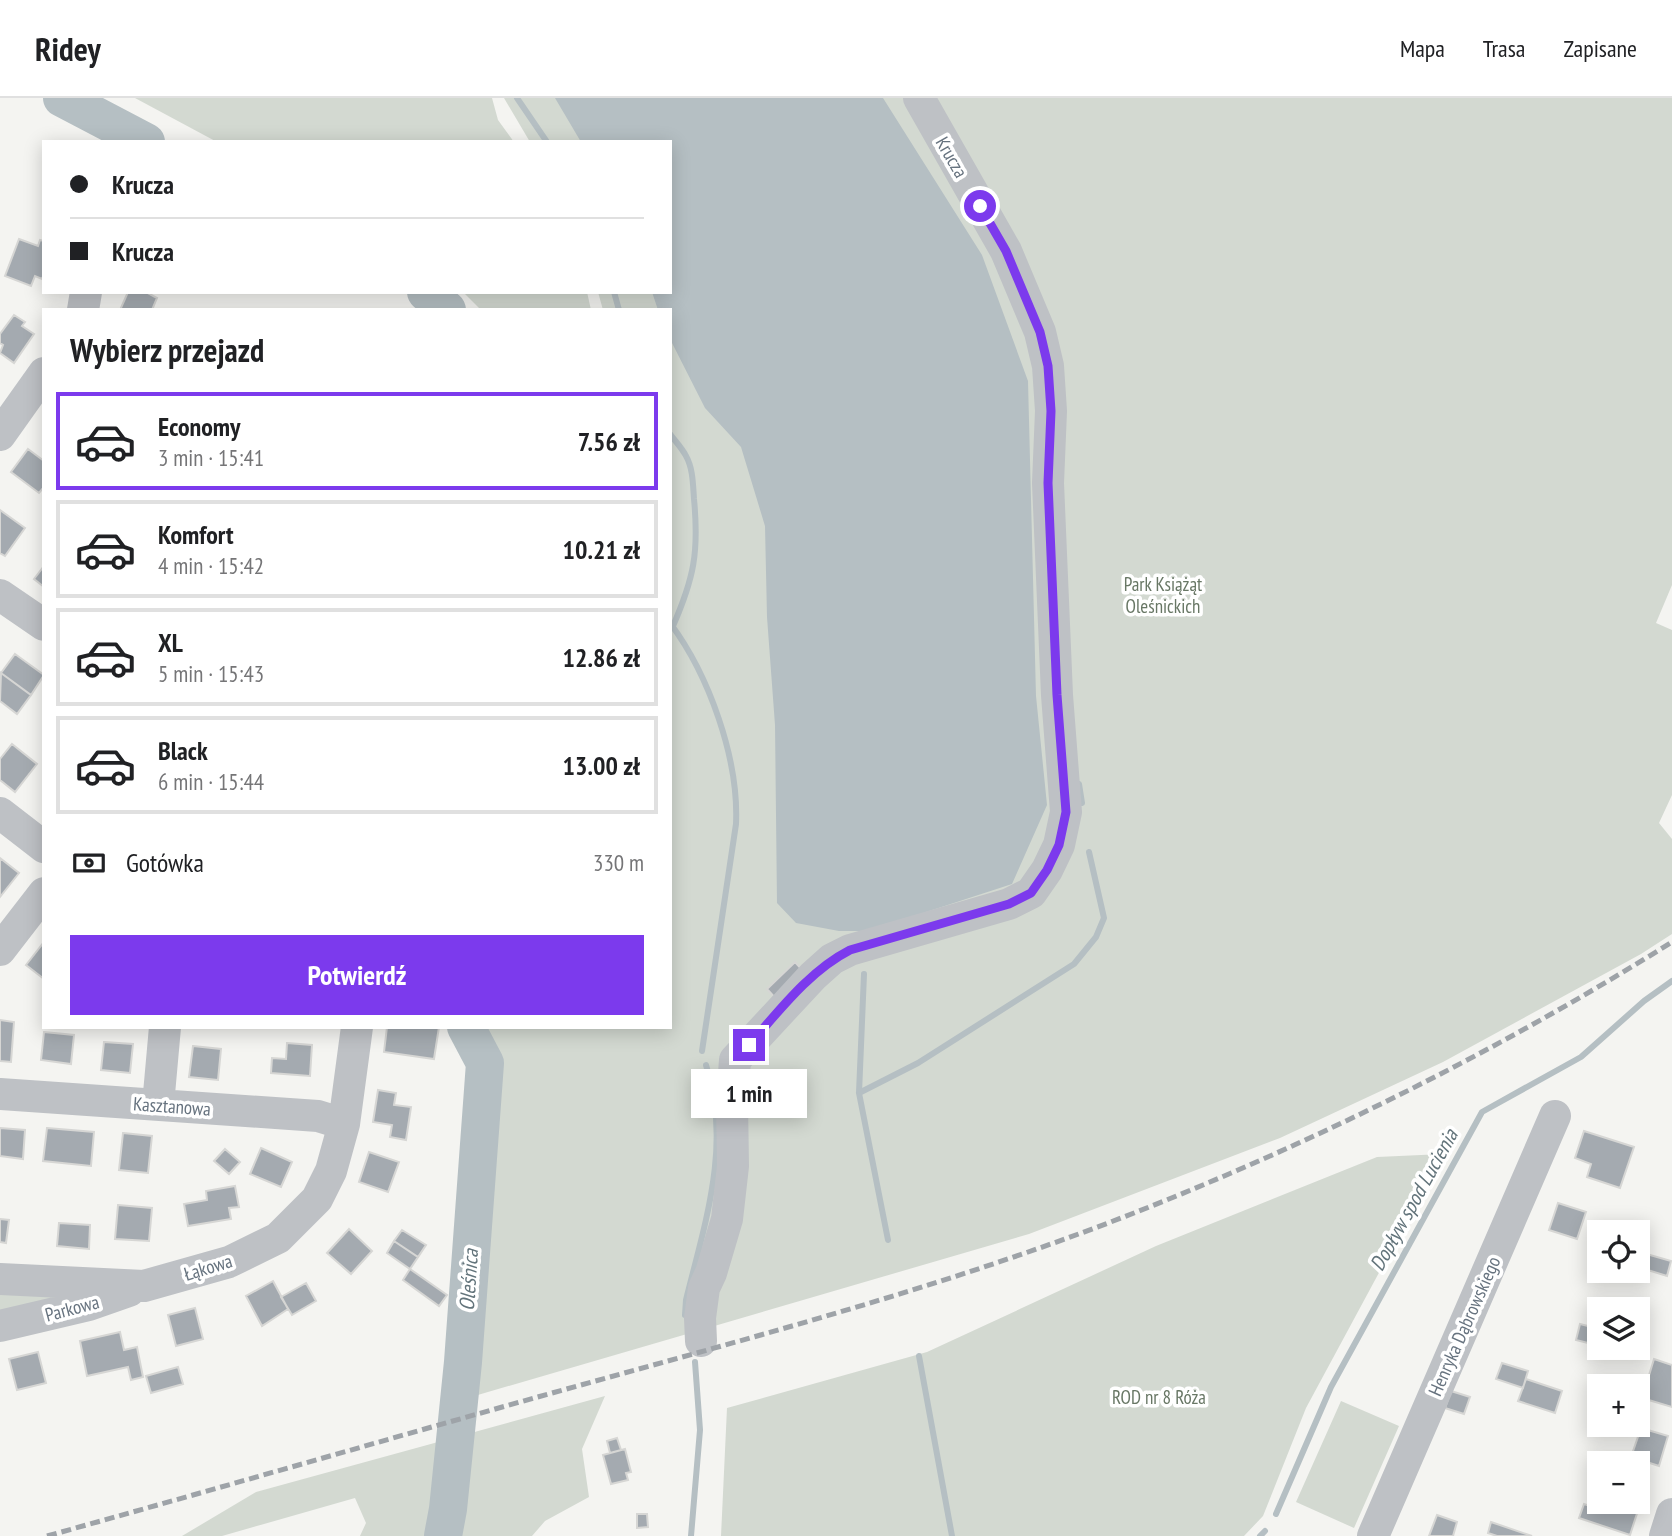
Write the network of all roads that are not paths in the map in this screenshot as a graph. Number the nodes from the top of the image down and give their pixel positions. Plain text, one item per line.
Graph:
1 (919, 98) edge
2 (42, 376) edge
3 (0, 435) edge
4 (2, 599) edge
5 (42, 624) edge
6 (0, 813) edge
7 (42, 845) edge
8 (42, 896) edge
9 (0, 950) edge
10 (165, 1029) edge
11 (356, 1029) edge
12 (0, 1094) edge
13 (158, 1105) junction
14 (1555, 1116) dead end
15 (344, 1124) junction
16 (0, 1279) edge
17 (144, 1286) junction
18 (0, 1326) edge
19 (701, 1341) dead end
20 (1672, 1514) edge
21 (1373, 1536) edge
22 (1665, 1536) edge

1 - 19 street, Krucza
2 - 3 street
4 - 5 street
6 - 7 street
8 - 9 street
10 - 13 street
11 - 15 street, Łąkowa
12 - 13 street, Kasztanowa
13 - 15 street, Kasztanowa
14 - 21 street, Henryka Dąbrowskiego
15 - 17 street, Łąkowa
16 - 17 street, Łąkowa
17 - 18 street, Parkowa
20 - 22 street

